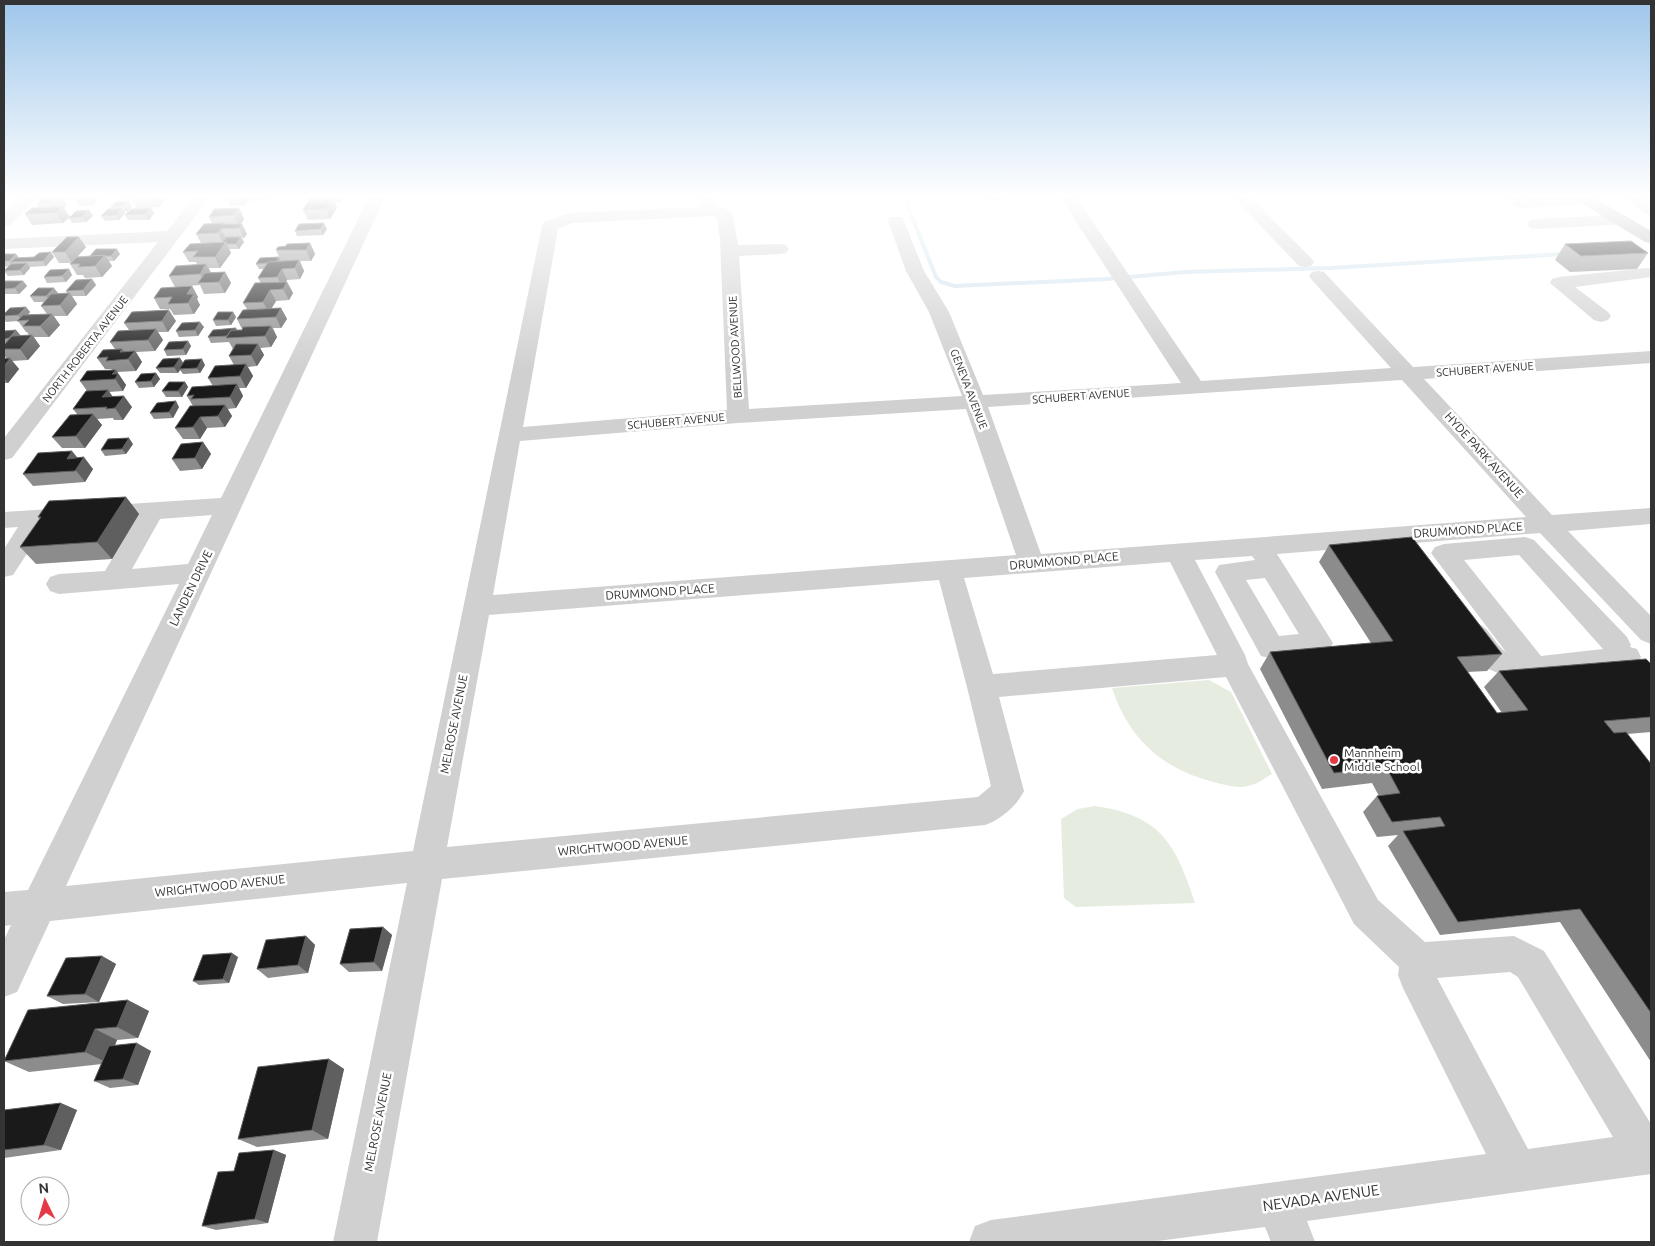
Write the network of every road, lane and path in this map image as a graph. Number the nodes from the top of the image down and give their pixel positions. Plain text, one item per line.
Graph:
1 (157, 255) edge
2 (349, 255) edge
3 (544, 255) edge
4 (730, 255) edge
5 (910, 255) edge
6 (1106, 255) edge
7 (1298, 255) edge
8 (1650, 269) edge
9 (1601, 316) dead end
10 (1651, 358) edge
11 (1410, 374) junction
12 (1195, 388) junction
13 (975, 402) junction
14 (738, 416) junction
15 (510, 435) junction
16 (4, 453) edge
17 (230, 506) junction
18 (153, 510) junction
19 (1651, 516) edge
20 (38, 518) junction
21 (4, 520) edge
22 (1548, 525) junction
23 (1396, 536) junction
24 (1178, 552) junction
25 (1414, 559) edge
26 (1031, 563) junction
27 (4, 568) edge
28 (949, 570) junction
29 (198, 573) junction
30 (113, 580) junction
31 (59, 584) dead end
32 (477, 606) junction
33 (1457, 613) edge
34 (1651, 633) edge
35 (1651, 642) edge
36 (1630, 660) junction
37 (1234, 665) junction
38 (1534, 667) junction
39 (982, 687) junction
40 (428, 865) junction
41 (39, 905) junction
42 (4, 908) edge
43 (1419, 961) junction
44 (4, 979) edge
45 (1648, 1153) edge
46 (1517, 1171) junction
47 (1278, 1203) junction
48 (355, 1242) edge
49 (991, 1242) edge
50 (1293, 1242) edge

1 - 16 street, NORTH ROBERTA AVENUE
2 - 17 street, LANDEN DRIVE
3 - 15 street, MELROSE AVENUE
4 - 14 street, BELLWOOD AVENUE
5 - 13 street, GENEVA AVENUE
6 - 12 street
7 - 11 street, HYDE PARK AVENUE
8 - 9 street
10 - 11 street, SCHUBERT AVENUE
11 - 12 street, SCHUBERT AVENUE
11 - 22 street, HYDE PARK AVENUE
12 - 13 street, SCHUBERT AVENUE
13 - 14 street, SCHUBERT AVENUE
13 - 26 street, GENEVA AVENUE
14 - 15 street, SCHUBERT AVENUE
15 - 32 street, MELROSE AVENUE
17 - 18 street
17 - 29 street, LANDEN DRIVE
18 - 20 street
18 - 30 street
19 - 22 street, DRUMMOND PLACE
20 - 21 street
20 - 27 street
22 - 23 street, DRUMMOND PLACE
22 - 34 street, HYDE PARK AVENUE
23 - 24 street, DRUMMOND PLACE
23 - 25 street
24 - 26 street, DRUMMOND PLACE
24 - 37 street
26 - 28 street, DRUMMOND PLACE
28 - 32 street, DRUMMOND PLACE
28 - 39 street, WRIGHTWOOD AVENUE
29 - 30 street
29 - 41 street, LANDEN DRIVE
30 - 31 street
32 - 40 street, MELROSE AVENUE
33 - 38 street
35 - 36 street
36 - 38 street
36 - 38 street
37 - 39 street
37 - 43 street
39 - 40 street, WRIGHTWOOD AVENUE
40 - 41 street, WRIGHTWOOD AVENUE
40 - 48 street, MELROSE AVENUE
41 - 42 street, WRIGHTWOOD AVENUE
41 - 44 street, LANDEN DRIVE
43 - 45 street
43 - 46 street
45 - 46 street, NEVADA AVENUE
46 - 47 street, NEVADA AVENUE
47 - 49 street, NEVADA AVENUE
47 - 50 street

